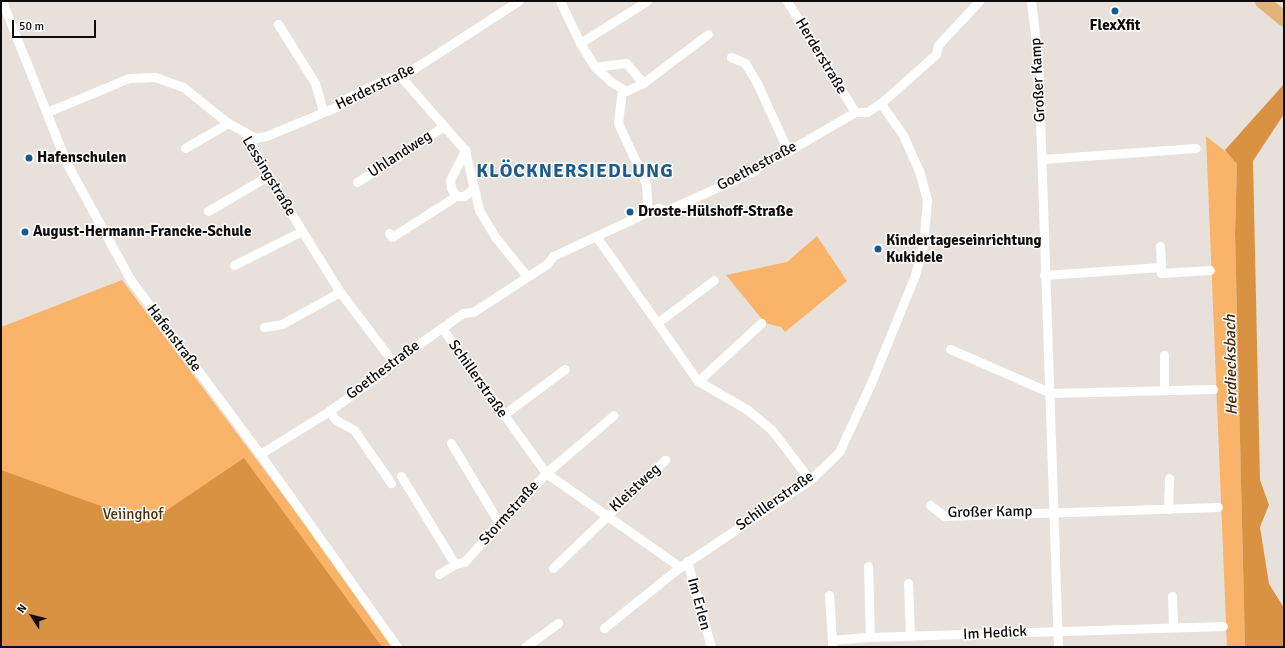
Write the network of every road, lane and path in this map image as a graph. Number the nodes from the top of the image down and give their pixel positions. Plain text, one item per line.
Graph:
1 (2, 1) edge
2 (518, 1) edge
3 (560, 1) edge
4 (647, 1) edge
5 (787, 1) edge
6 (979, 1) edge
7 (1031, 1) edge
8 (1262, 1) edge
9 (1284, 19) edge
10 (278, 24) dead end
11 (708, 34) dead end
12 (580, 43) junction
13 (731, 56) dead end
14 (595, 67) junction
15 (401, 77) junction
16 (643, 83) junction
17 (622, 90) junction
18 (881, 103) junction
19 (47, 112) junction
20 (323, 112) junction
21 (855, 112) junction
22 (228, 123) junction
23 (444, 126) junction
24 (245, 132) junction
25 (185, 148) dead end
26 (1196, 148) dead end
27 (465, 150) junction
28 (788, 151) junction
29 (1042, 159) junction
30 (268, 176) junction
31 (357, 182) dead end
32 (474, 188) junction
33 (456, 196) junction
34 (208, 211) dead end
35 (648, 212) junction
36 (302, 231) junction
37 (389, 233) dead end
38 (596, 236) junction
39 (1160, 246) dead end
40 (234, 265) dead end
41 (1161, 267) junction
42 (1210, 270) dead end
43 (526, 275) junction
44 (1044, 275) junction
45 (714, 280) dead end
46 (340, 292) junction
47 (657, 323) junction
48 (761, 323) dead end
49 (264, 327) dead end
50 (442, 328) junction
51 (950, 349) dead end
52 (1164, 355) dead end
53 (392, 362) junction
54 (565, 369) dead end
55 (698, 381) junction
56 (1213, 389) dead end
57 (1164, 390) junction
58 (1051, 392) junction
59 (329, 411) junction
60 (503, 415) junction
61 (614, 415) dead end
62 (451, 443) dead end
63 (260, 454) junction
64 (665, 460) dead end
65 (546, 473) junction
66 (402, 476) dead end
67 (1168, 478) dead end
68 (810, 480) junction
69 (391, 483) dead end
70 (930, 505) dead end
71 (1218, 507) dead end
72 (1168, 509) junction
73 (1053, 511) junction
74 (605, 516) junction
75 (499, 523) junction
76 (455, 564) junction
77 (683, 564) junction
78 (868, 566) dead end
79 (553, 568) dead end
80 (439, 574) dead end
81 (908, 583) dead end
82 (830, 595) dead end
83 (1172, 596) dead end
84 (558, 623) dead end
85 (1173, 626) junction
86 (1224, 626) dead end
87 (604, 628) dead end
88 (1057, 630) junction
89 (910, 636) junction
90 (870, 637) junction
91 (832, 643) edge
92 (397, 647) edge
93 (525, 647) edge
94 (711, 647) edge
95 (1058, 647) edge

1 - 19 street, Hafenstraße
2 - 15 street, Herderstraße
3 - 12 street
4 - 12 street
5 - 21 street, Herderstraße
6 - 18 street, Goethestraße
7 - 29 street, Großer Kamp
8 - 9 main road
10 - 20 street
11 - 16 street
12 - 14 street
13 - 28 street
14 - 16 street
14 - 17 street
15 - 20 street, Herderstraße
15 - 23 street
16 - 17 street
17 - 35 street
18 - 21 street, Goethestraße
18 - 68 street, Schillerstraße
19 - 22 street, Lessingstraße
19 - 63 street, Hafenstraße
20 - 24 street, Herderstraße
21 - 28 street, Goethestraße
22 - 24 street, Lessingstraße
22 - 25 street
23 - 27 street
23 - 31 street, Uhlandweg
24 - 30 street, Lessingstraße
26 - 29 street
27 - 32 street
27 - 33 street
28 - 35 street, Goethestraße
29 - 44 street, Großer Kamp
30 - 34 street
30 - 36 street, Lessingstraße
32 - 33 street
32 - 43 street
33 - 37 street
35 - 38 street, Goethestraße
36 - 40 street
36 - 46 street, Lessingstraße
38 - 43 street, Goethestraße
38 - 47 street
39 - 41 street
41 - 42 street
41 - 44 street
43 - 50 street, Goethestraße
44 - 58 street, Großer Kamp
45 - 47 street
46 - 49 street
46 - 53 street, Lessingstraße
47 - 55 street
48 - 55 street
50 - 53 street, Goethestraße
50 - 60 street, Schillerstraße
51 - 58 street
52 - 57 street
53 - 59 street, Goethestraße
54 - 60 street
55 - 68 street
56 - 57 street
57 - 58 street
58 - 73 street, Großer Kamp
59 - 63 street, Goethestraße
59 - 69 street
60 - 65 street, Schillerstraße
61 - 65 street, Stormstraße
62 - 75 street
63 - 92 street, Hafenstraße
64 - 74 street, Kleistweg
65 - 74 street, Schillerstraße
65 - 75 street, Stormstraße
66 - 76 street
67 - 72 street
68 - 77 street, Schillerstraße
70 - 73 street, Großer Kamp
71 - 72 street, Großer Kamp
72 - 73 street, Großer Kamp
73 - 88 street, Großer Kamp
74 - 77 street, Schillerstraße
74 - 79 street, Kleistweg
75 - 76 street, Stormstraße
76 - 80 street, Stormstraße
77 - 87 street
77 - 94 street, Im Erlen
78 - 90 street
81 - 89 street
82 - 91 street, Im Hedick
83 - 85 street
84 - 93 street
85 - 86 street
85 - 88 street
88 - 89 street, Im Hedick
88 - 95 street, Großer Kamp
89 - 90 street, Im Hedick
90 - 91 street, Im Hedick

